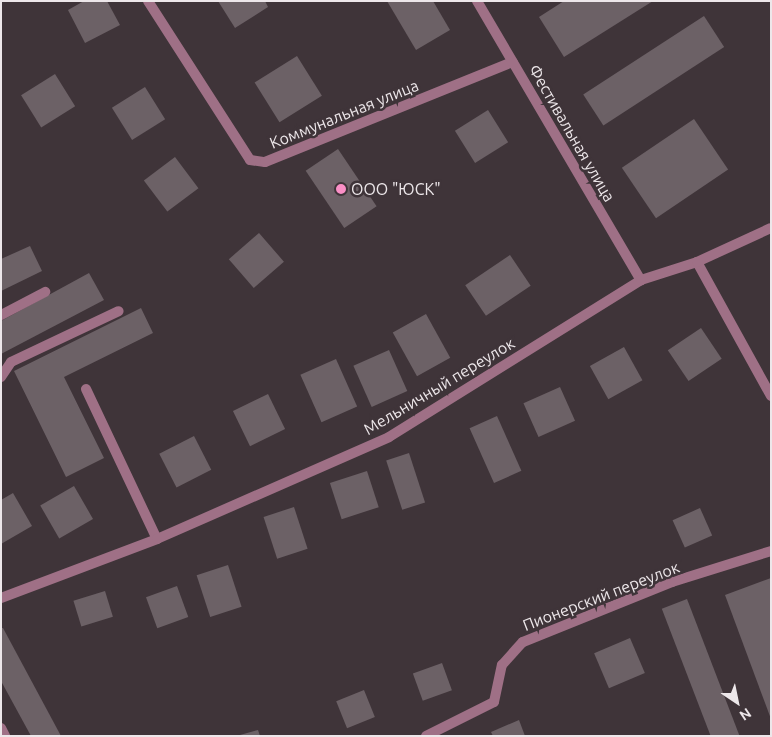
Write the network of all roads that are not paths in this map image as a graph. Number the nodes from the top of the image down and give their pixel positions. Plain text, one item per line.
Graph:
1 (148, 1) edge
2 (477, 1) edge
3 (513, 62) junction
4 (771, 228) edge
5 (697, 262) junction
6 (641, 280) junction
7 (45, 292) dead end
8 (119, 311) dead end
9 (1, 315) edge
10 (1, 377) edge
11 (86, 389) dead end
12 (771, 396) edge
13 (157, 539) junction
14 (771, 552) edge
15 (1, 598) edge
16 (1, 728) edge
17 (5, 736) edge
18 (426, 736) edge

1 - 3 street, Коммунальная улица
2 - 3 street, Фестивальная улица
3 - 6 street, Фестивальная улица
4 - 5 street, Мельничный переулок
5 - 6 street, Мельничный переулок
5 - 12 street
6 - 13 street, Мельничный переулок
7 - 9 street
8 - 10 street
11 - 13 street
13 - 15 street, Мельничный переулок
14 - 18 street, Пионерский переулок
16 - 17 street

